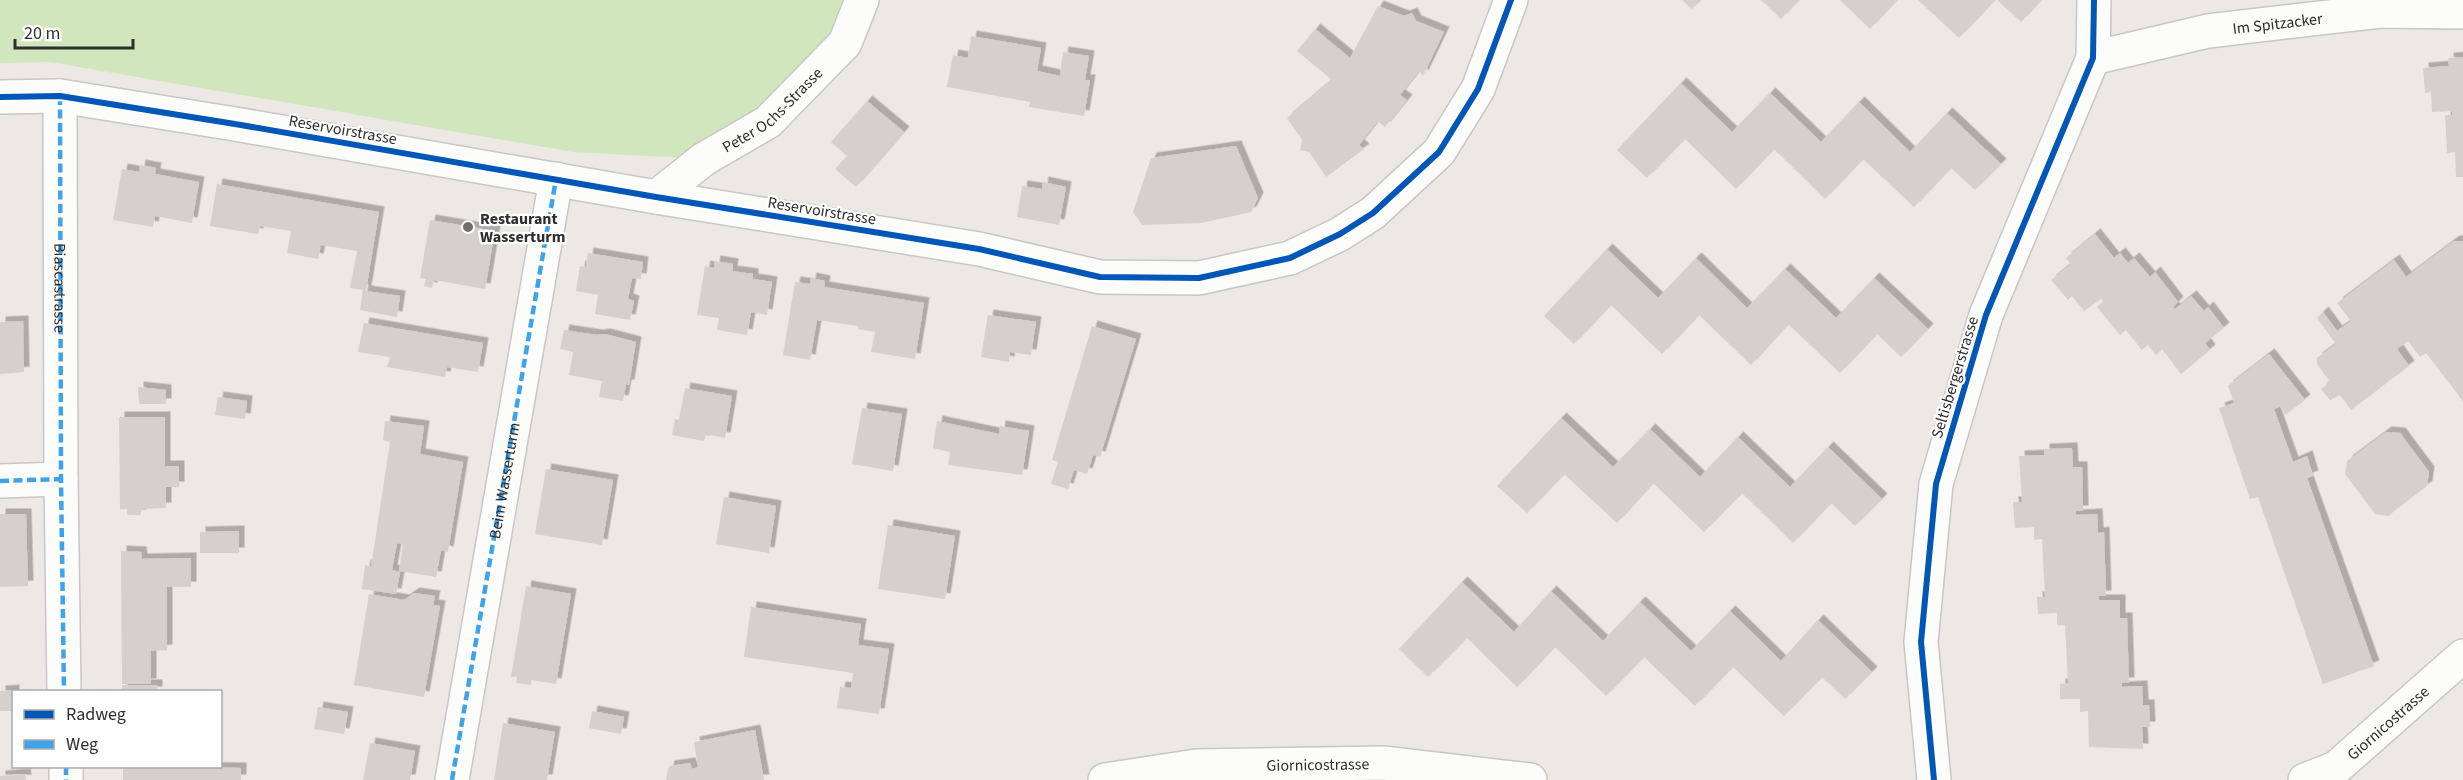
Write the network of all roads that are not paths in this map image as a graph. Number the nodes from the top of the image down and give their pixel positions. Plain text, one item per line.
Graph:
1 (862, 0) edge
2 (1511, 0) edge
3 (2094, 0) edge
4 (2463, 12) edge
5 (2093, 58) junction
6 (60, 96) junction
7 (0, 97) edge
8 (556, 179) junction
9 (656, 197) junction
10 (61, 479) junction
11 (0, 481) edge
12 (2463, 656) edge
13 (64, 690) edge
14 (452, 780) edge
15 (1105, 780) edge
16 (1530, 780) edge
17 (1934, 780) edge
18 (2305, 780) edge

1 - 9 street, Peter Ochs-Strasse
2 - 9 street, Reservoirstrasse
3 - 5 street, Seltisbergerstrasse
4 - 5 street, Im Spitzacker
5 - 17 street, Seltisbergerstrasse
6 - 7 street, Reservoirstrasse
6 - 8 street, Reservoirstrasse
6 - 10 street, Biascastrasse
8 - 9 street, Reservoirstrasse
8 - 14 street, Beim Wasserturm
10 - 11 street
10 - 13 street, Biascastrasse
12 - 18 street, Giornicostrasse
15 - 16 street, Giornicostrasse

